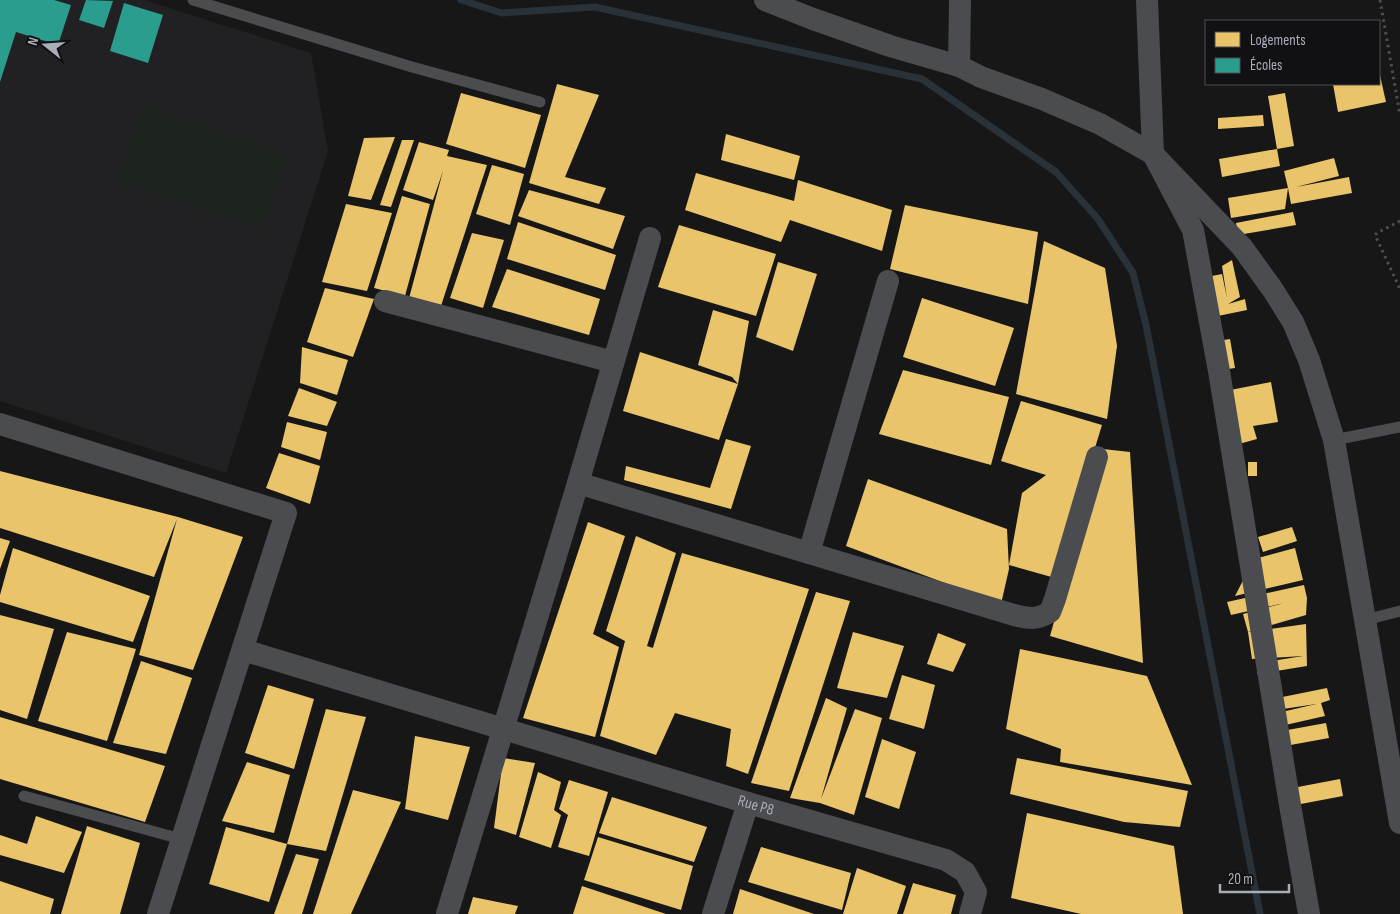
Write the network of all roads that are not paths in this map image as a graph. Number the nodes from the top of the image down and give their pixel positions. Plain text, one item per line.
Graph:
1 (193, 0) edge
2 (765, 0) edge
3 (960, 0) edge
4 (1147, 0) edge
5 (959, 66) junction
6 (540, 102) dead end
7 (1153, 154) junction
8 (650, 238) dead end
9 (888, 281) dead end
10 (385, 301) dead end
11 (613, 362) junction
12 (0, 424) edge
13 (1400, 427) edge
14 (1334, 440) junction
15 (1097, 457) dead end
16 (578, 484) junction
17 (809, 553) junction
18 (1400, 611) edge
19 (1365, 620) junction
20 (243, 650) junction
21 (503, 728) junction
22 (24, 796) dead end
23 (748, 803) junction
24 (1400, 822) edge
25 (181, 839) junction
26 (158, 914) edge
27 (447, 914) edge
28 (713, 914) edge
29 (970, 914) edge
30 (1309, 914) edge

1 - 6 lane
2 - 5 street
3 - 5 street
4 - 7 street
5 - 7 street
7 - 14 street
7 - 30 street
8 - 11 street
9 - 17 street
10 - 11 street
11 - 16 street
12 - 20 street
13 - 14 lane
14 - 19 street
15 - 17 street
16 - 17 street
16 - 21 street
18 - 19 lane
19 - 24 street
20 - 21 street, Rue P8
20 - 25 street
21 - 23 street, Rue P8
21 - 27 street
22 - 25 lane
23 - 28 street
23 - 29 street, Rue P8
25 - 26 street

